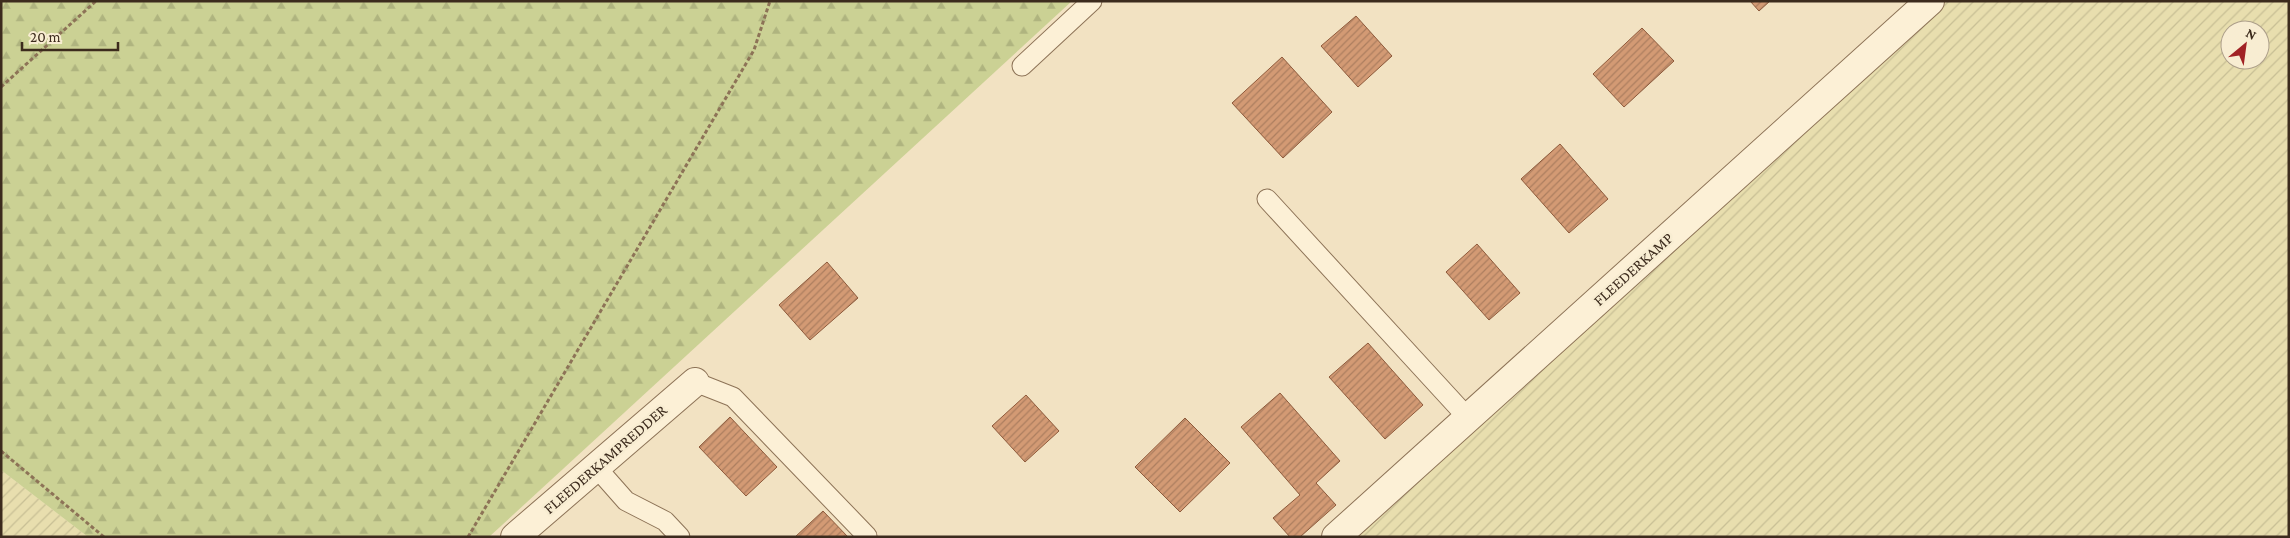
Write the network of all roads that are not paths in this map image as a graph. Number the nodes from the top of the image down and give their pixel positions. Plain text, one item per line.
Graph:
1 (1092, 1) edge
2 (1930, 1) edge
3 (1022, 66) dead end
4 (1267, 199) dead end
5 (695, 382) joint
6 (1468, 418) junction
7 (596, 467) junction
8 (867, 536) edge
9 (515, 537) edge
10 (680, 537) edge
11 (1336, 537) edge

1 - 3 lane
2 - 6 street, FLEEDERKAMP
4 - 6 lane
5 - 7 street, FLEEDERKAMPREDDER
5 - 8 lane
6 - 11 street, FLEEDERKAMP
7 - 9 street, FLEEDERKAMPREDDER
7 - 10 lane

